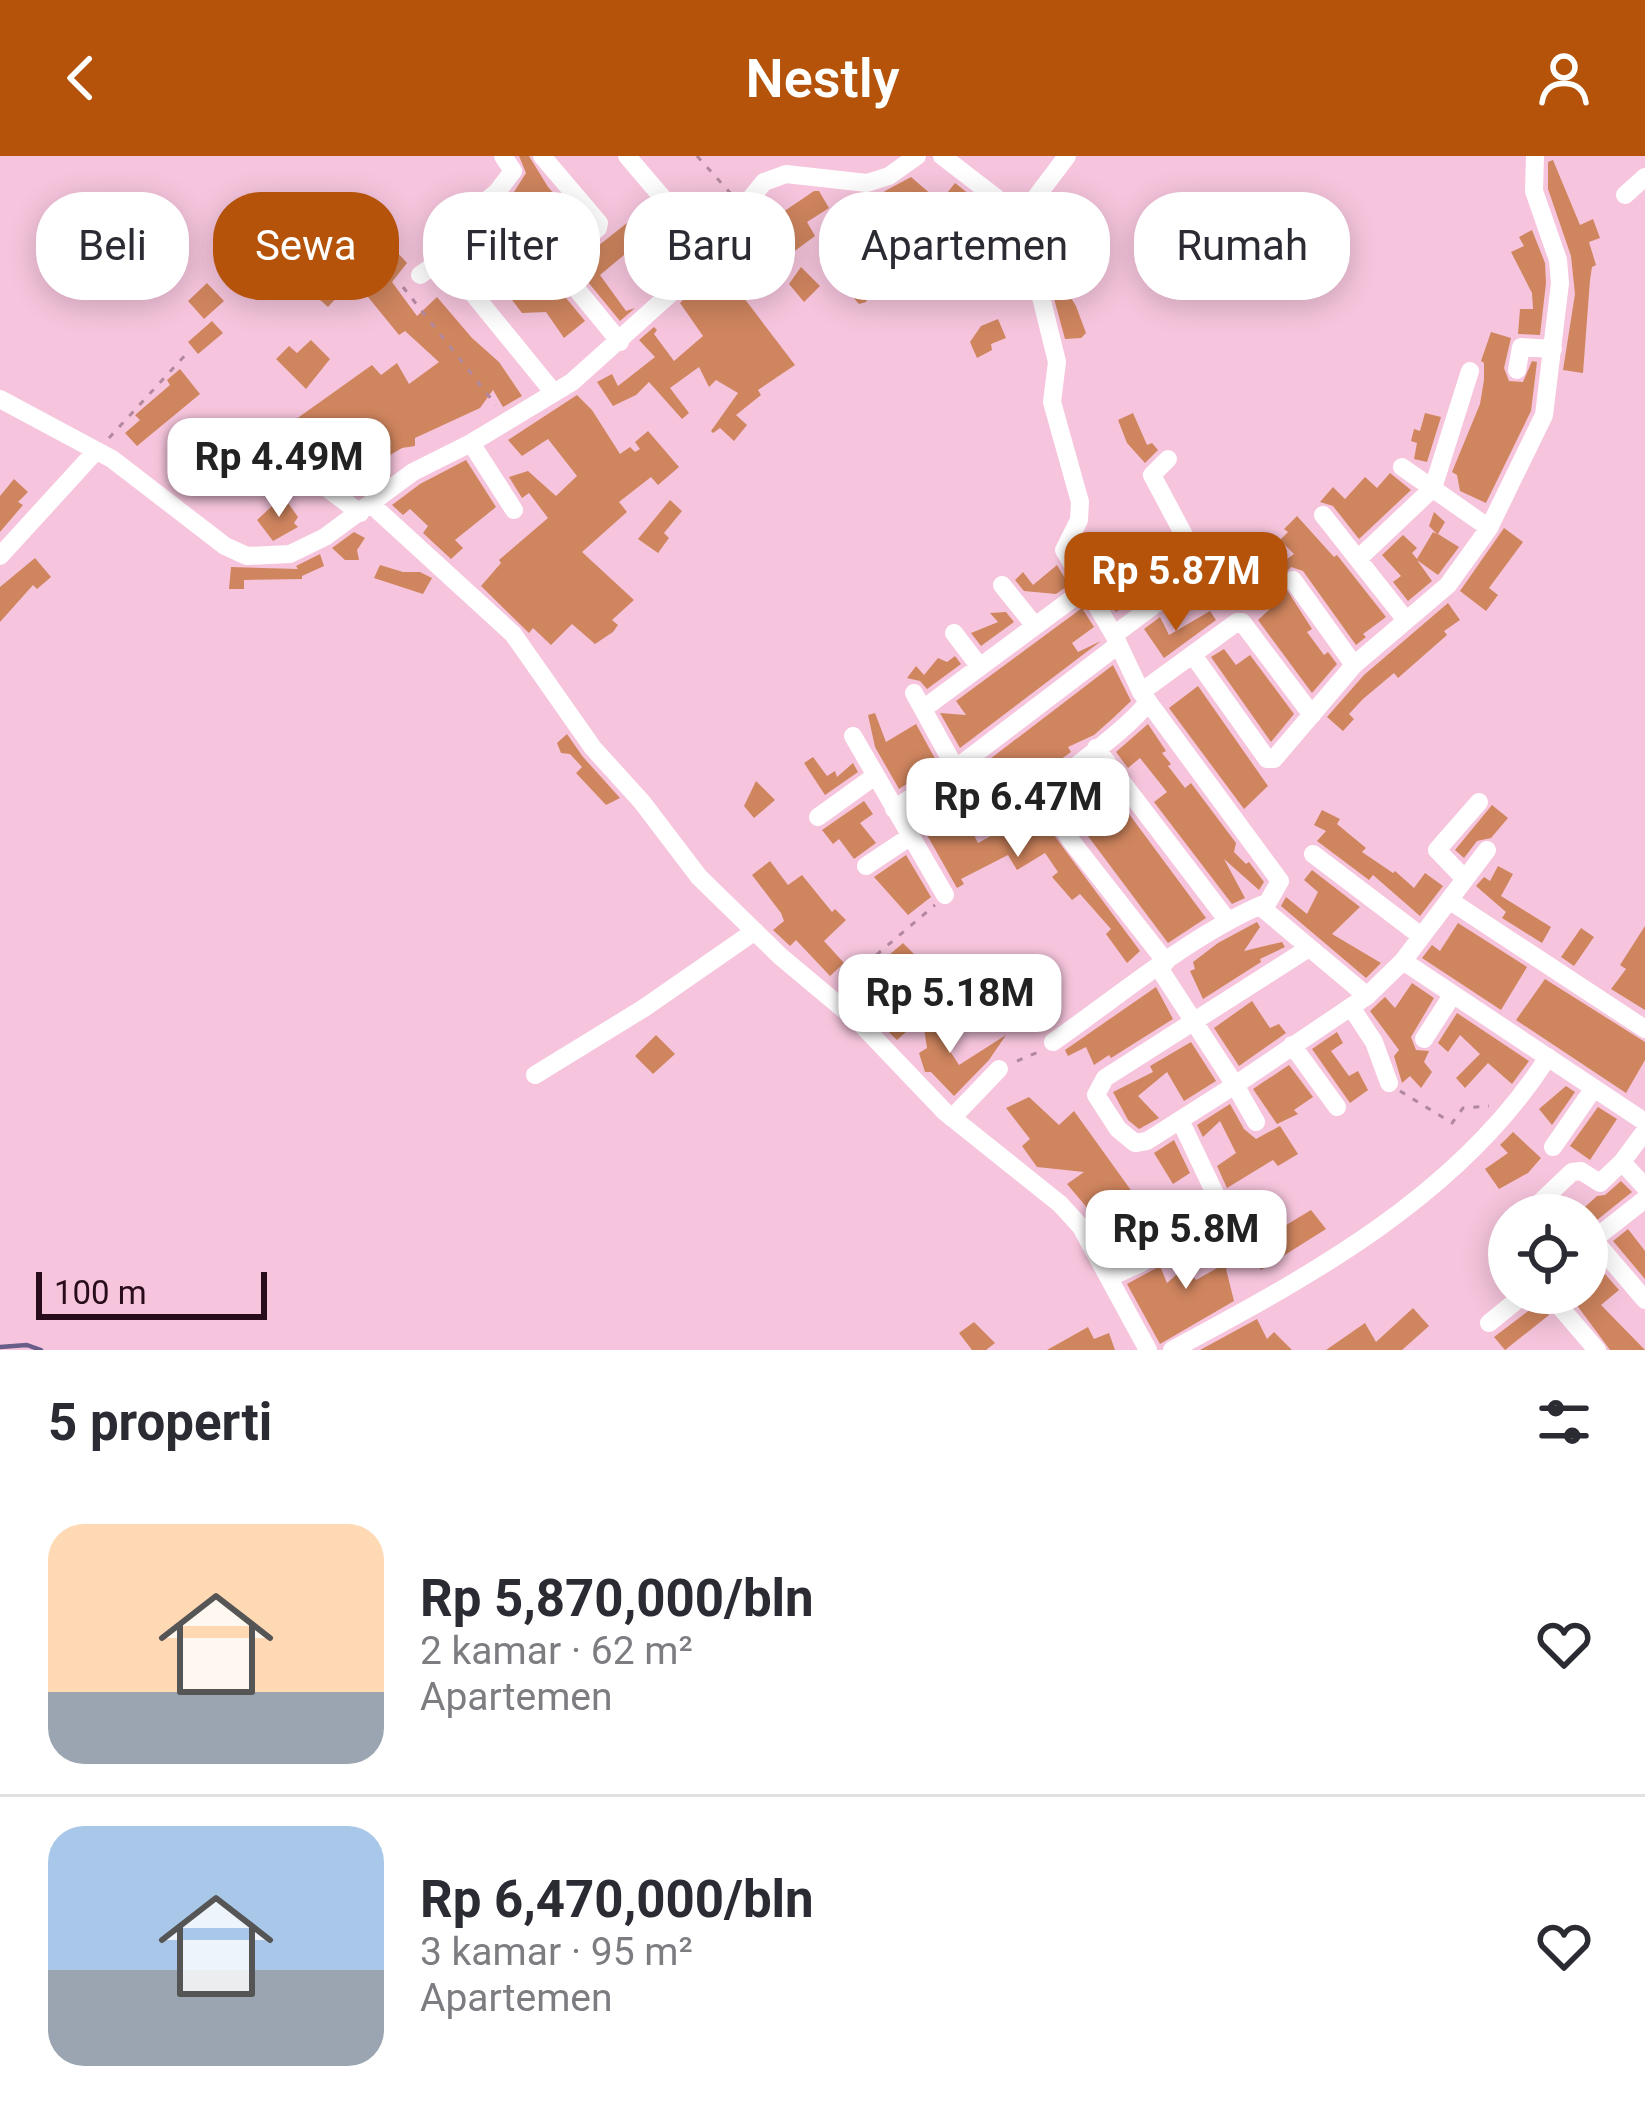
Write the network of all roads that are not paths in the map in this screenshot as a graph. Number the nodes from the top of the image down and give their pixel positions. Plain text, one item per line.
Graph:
1 (503, 156) edge
2 (542, 156) edge
3 (628, 156) edge
4 (917, 156) edge
5 (942, 156) edge
6 (1067, 156) edge
7 (1535, 156) edge
8 (1645, 177) edge
9 (497, 192) edge
10 (573, 192) edge
11 (659, 192) edge
12 (755, 192) edge
13 (989, 192) edge
14 (1036, 192) edge
15 (1625, 195) dead end
16 (423, 273) edge
17 (412, 281) road end
18 (478, 300) edge
19 (587, 300) edge
20 (664, 300) edge
21 (1041, 300) edge
22 (620, 342) junction
23 (1552, 349) junction
24 (1516, 370) dead end
25 (1470, 371) dead end
26 (554, 393) junction
27 (0, 399) edge
28 (266, 442) dead end
29 (471, 443) junction
30 (95, 452) junction
31 (1168, 459) dead end
32 (1402, 467) dead end
33 (1433, 488) junction
34 (366, 509) junction
35 (514, 510) dead end
36 (1323, 515) dead end
37 (1489, 528) junction
38 (0, 556) edge
39 (1358, 559) junction
40 (1293, 580) dead end
41 (1002, 585) dead end
42 (1088, 587) junction
43 (1405, 619) junction
44 (1035, 626) junction
45 (954, 633) dead end
46 (1116, 640) junction
47 (1193, 655) junction
48 (1354, 665) junction
49 (980, 667) junction
50 (1144, 697) junction
51 (1312, 715) junction
52 (853, 736) dead end
53 (1096, 748) junction
54 (955, 770) junction
55 (875, 776) junction
56 (1040, 793) junction
57 (1479, 802) dead end
58 (894, 809) junction
59 (818, 817) dead end
60 (911, 836) junction
61 (1487, 850) dead end
62 (1313, 854) dead end
63 (866, 866) dead end
64 (1464, 878) junction
65 (945, 895) road end
66 (1449, 900) junction
67 (1260, 905) junction
68 (1228, 921) junction
69 (755, 932) junction
70 (1420, 936) junction
71 (1309, 948) junction
72 (1402, 961) junction
73 (1163, 965) junction
74 (1453, 994) junction
75 (1359, 1002) junction
76 (1194, 1020) junction
77 (1645, 1028) edge
78 (1424, 1039) dead end
79 (1053, 1042) road end
80 (1292, 1045) junction
81 (1548, 1058) junction
82 (999, 1069) road end
83 (535, 1075) dead end
84 (1389, 1083) road end
85 (1235, 1085) junction
86 (1594, 1088) junction
87 (1337, 1106) dead end
88 (952, 1118) junction
89 (1180, 1120) junction
90 (1645, 1122) edge
91 (1256, 1123) dead end
92 (1645, 1131) edge
93 (1553, 1147) dead end
94 (1622, 1162) junction
95 (1645, 1186) edge
96 (1549, 1194) edge
97 (1645, 1198) edge
98 (1608, 1228) edge
99 (1608, 1261) edge
100 (1110, 1277) junction
101 (1645, 1300) edge
102 (1500, 1314) edge
103 (1566, 1314) edge
104 (1489, 1323) dead end
105 (1141, 1348) edge
106 (1172, 1350) edge
107 (1597, 1350) edge

1 - 9 street
2 - 10 street
3 - 11 street
4 - 12 street
5 - 13 street
6 - 14 street
7 - 23 street
8 - 15 street
16 - 17 street
18 - 26 street
19 - 22 street
20 - 22 street
21 - 42 street
22 - 26 street
23 - 24 street
23 - 37 street
25 - 33 street
26 - 29 street
27 - 30 street
28 - 34 street
29 - 34 street
29 - 35 street
30 - 34 street
30 - 38 street
31 - 46 street
32 - 33 street
33 - 37 street
33 - 39 street
34 - 69 street
36 - 39 street
37 - 43 street
39 - 43 street
40 - 48 street
41 - 44 street
42 - 44 street
42 - 46 street
43 - 48 street
44 - 49 street
45 - 49 street
46 - 50 street
46 - 54 street
47 - 50 street
47 - 51 street
47 - 51 street
48 - 51 street
49 - 54 street
50 - 53 street
50 - 67 street
52 - 55 street
53 - 56 street
53 - 68 street
54 - 56 street
54 - 58 street
55 - 58 street
55 - 59 street
56 - 73 street
57 - 64 street
58 - 60 street
60 - 63 street
60 - 65 street
61 - 64 street
62 - 70 street
64 - 66 street
66 - 70 street
66 - 77 street
67 - 68 street
67 - 71 street
68 - 73 street
69 - 83 street
69 - 88 street
70 - 72 street
71 - 75 street
71 - 76 street
72 - 74 street
72 - 75 street
73 - 76 street
73 - 79 street
74 - 78 street
74 - 81 street
75 - 80 street
75 - 84 street
76 - 85 street
76 - 89 street
80 - 85 street
80 - 87 street
81 - 86 street
81 - 106 street
82 - 88 street
85 - 89 street
85 - 91 street
86 - 90 street
86 - 93 street
88 - 100 street
89 - 100 street
92 - 94 street
94 - 95 street
94 - 96 street
97 - 98 street
99 - 101 street
100 - 105 street
102 - 104 street
103 - 107 street

